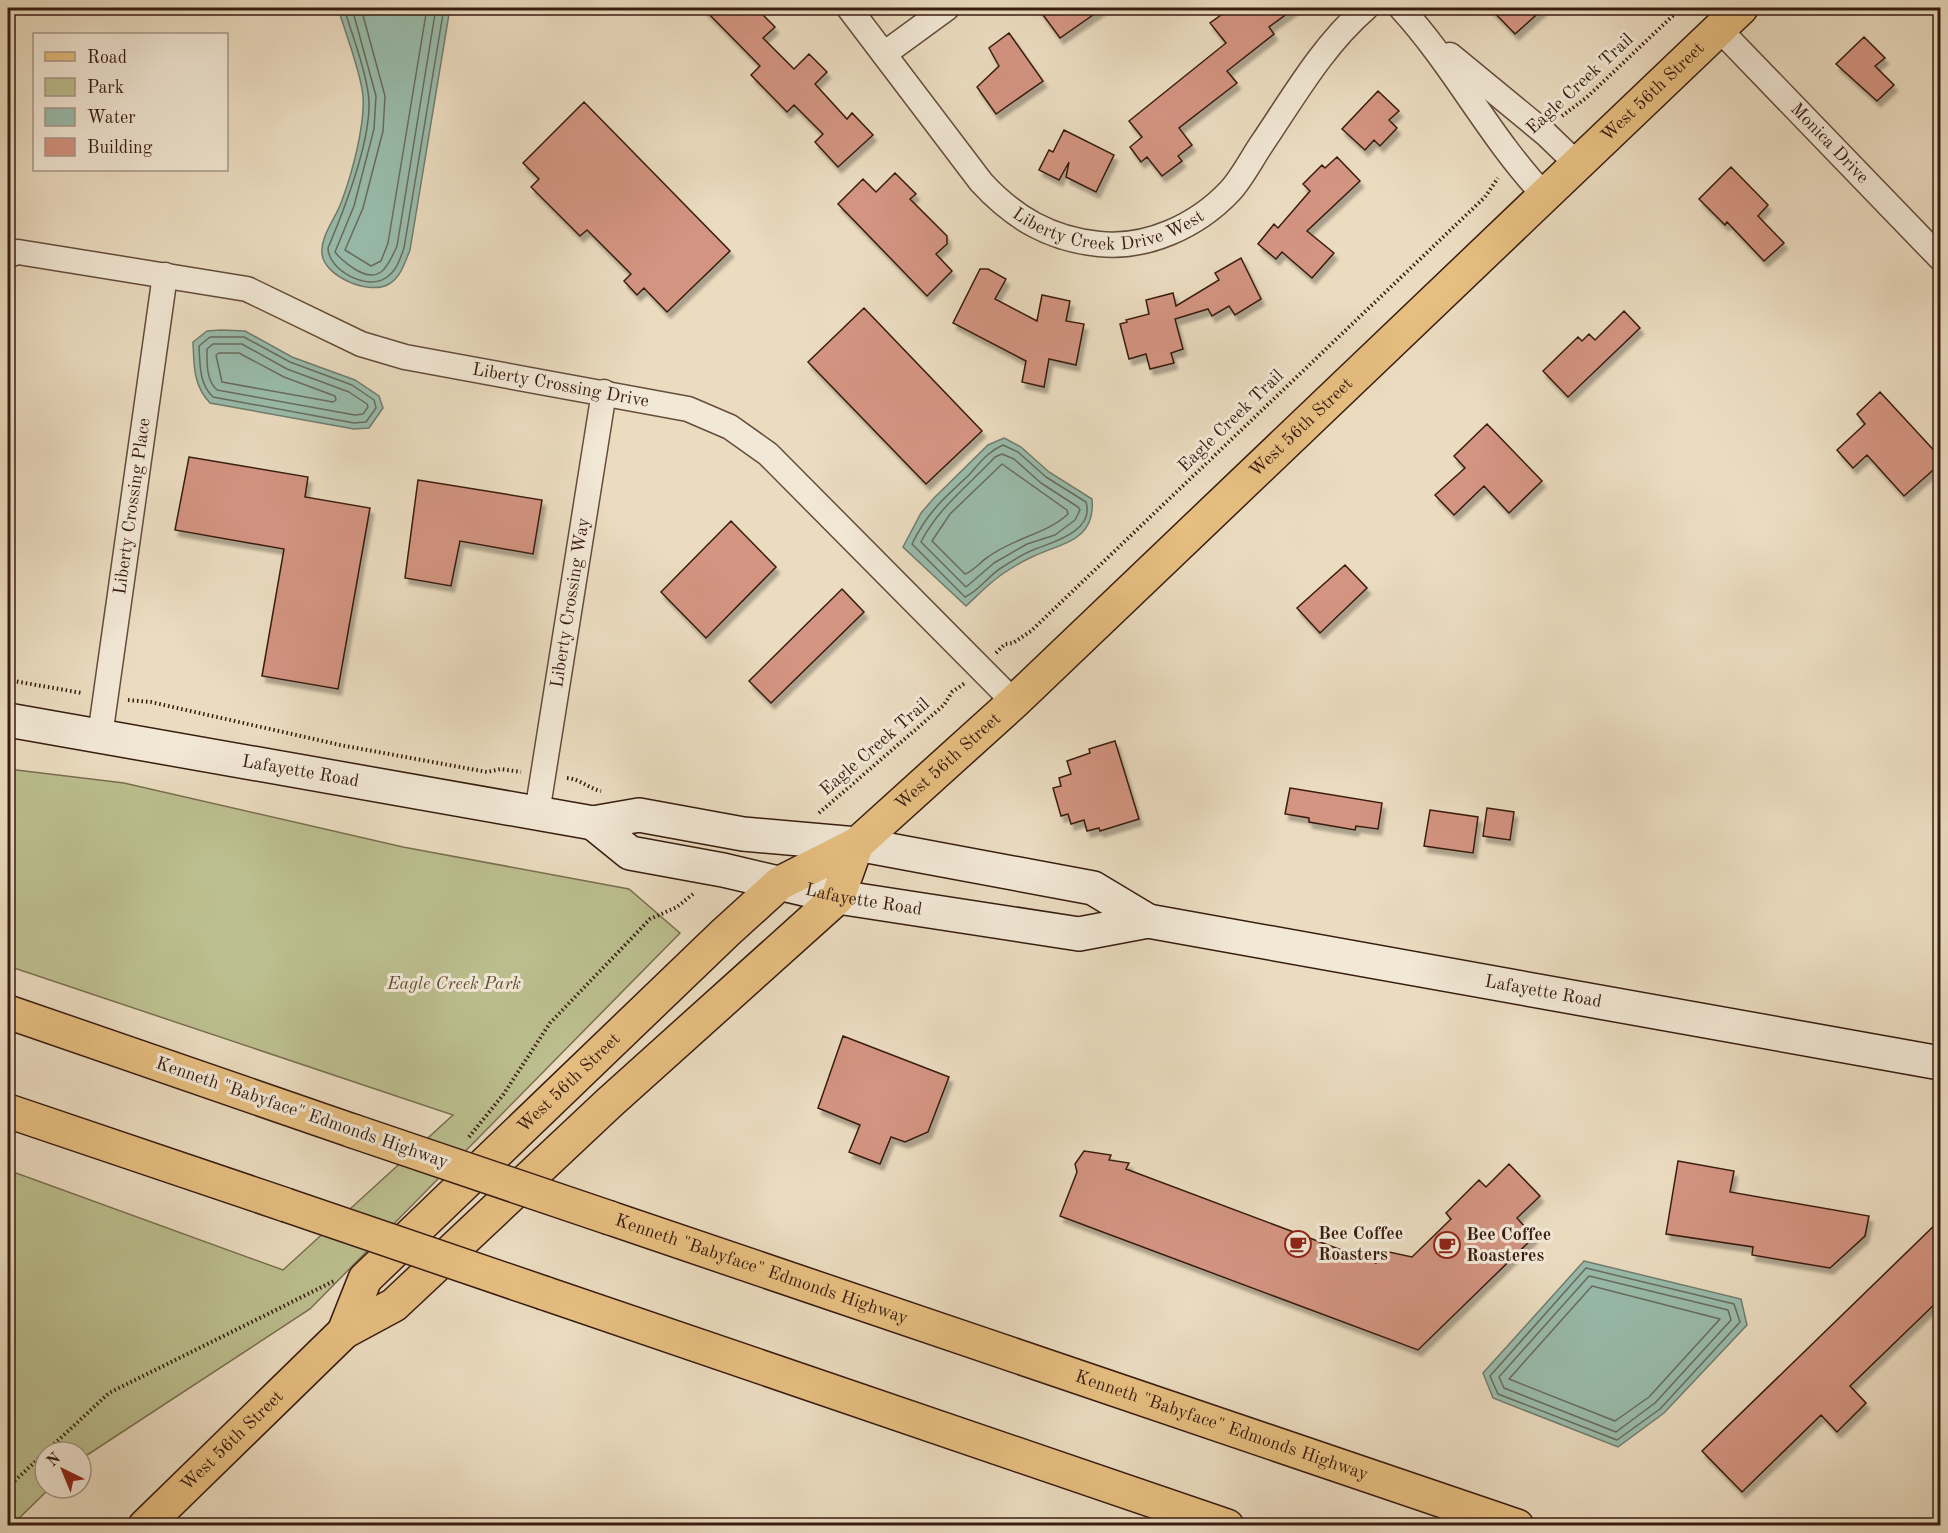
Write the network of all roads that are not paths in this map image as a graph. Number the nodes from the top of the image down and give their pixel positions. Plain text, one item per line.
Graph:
1 (849, 8) edge
2 (947, 8) edge
3 (1366, 8) edge
4 (1401, 8) edge
5 (1730, 18) edge
6 (1429, 39) junction
7 (884, 54) junction
8 (1578, 165) junction
9 (1545, 196) junction
10 (8, 255) edge
11 (1941, 258) edge
12 (165, 275) junction
13 (604, 392) junction
14 (1014, 702) junction
15 (8, 720) edge
16 (100, 736) junction
17 (537, 813) junction
18 (593, 823) junction
19 (857, 844) junction
20 (780, 883) junction
21 (838, 897) junction
22 (1148, 921) junction
23 (8, 1012) edge
24 (1941, 1063) edge
25 (8, 1111) edge
26 (344, 1332) junction
27 (145, 1526) edge
28 (1227, 1526) edge
29 (1517, 1526) edge

1 - 7 street, Liberty Creek Drive West
2 - 7 street
3 - 7 street, Liberty Creek Drive West
4 - 6 street
5 - 8 main road, West 56th Street
5 - 11 street, Monica Drive
6 - 8 street
6 - 9 street
8 - 9 main road, West 56th Street
9 - 14 main road, West 56th Street
10 - 12 street, Liberty Crossing Drive
12 - 13 street, Liberty Crossing Drive
12 - 16 street, Liberty Crossing Place
13 - 14 street, Liberty Crossing Drive
13 - 17 street, Liberty Crossing Way
14 - 19 main road, West 56th Street
15 - 16 main road, Lafayette Road
16 - 17 main road, Lafayette Road
17 - 18 main road, Lafayette Road
18 - 19 main road, Lafayette Road
18 - 20 main road, Lafayette Road
19 - 20 main road, West 56th Street
19 - 21 main road, West 56th Street
19 - 22 main road, Lafayette Road
20 - 21 main road, Lafayette Road
20 - 26 main road, West 56th Street
21 - 22 main road, Lafayette Road
21 - 26 main road, West 56th Street
22 - 24 main road, Lafayette Road
23 - 29 main road, Kenneth "Babyface" Edmonds Highway, bridge
25 - 28 main road, bridge
26 - 27 main road, West 56th Street

